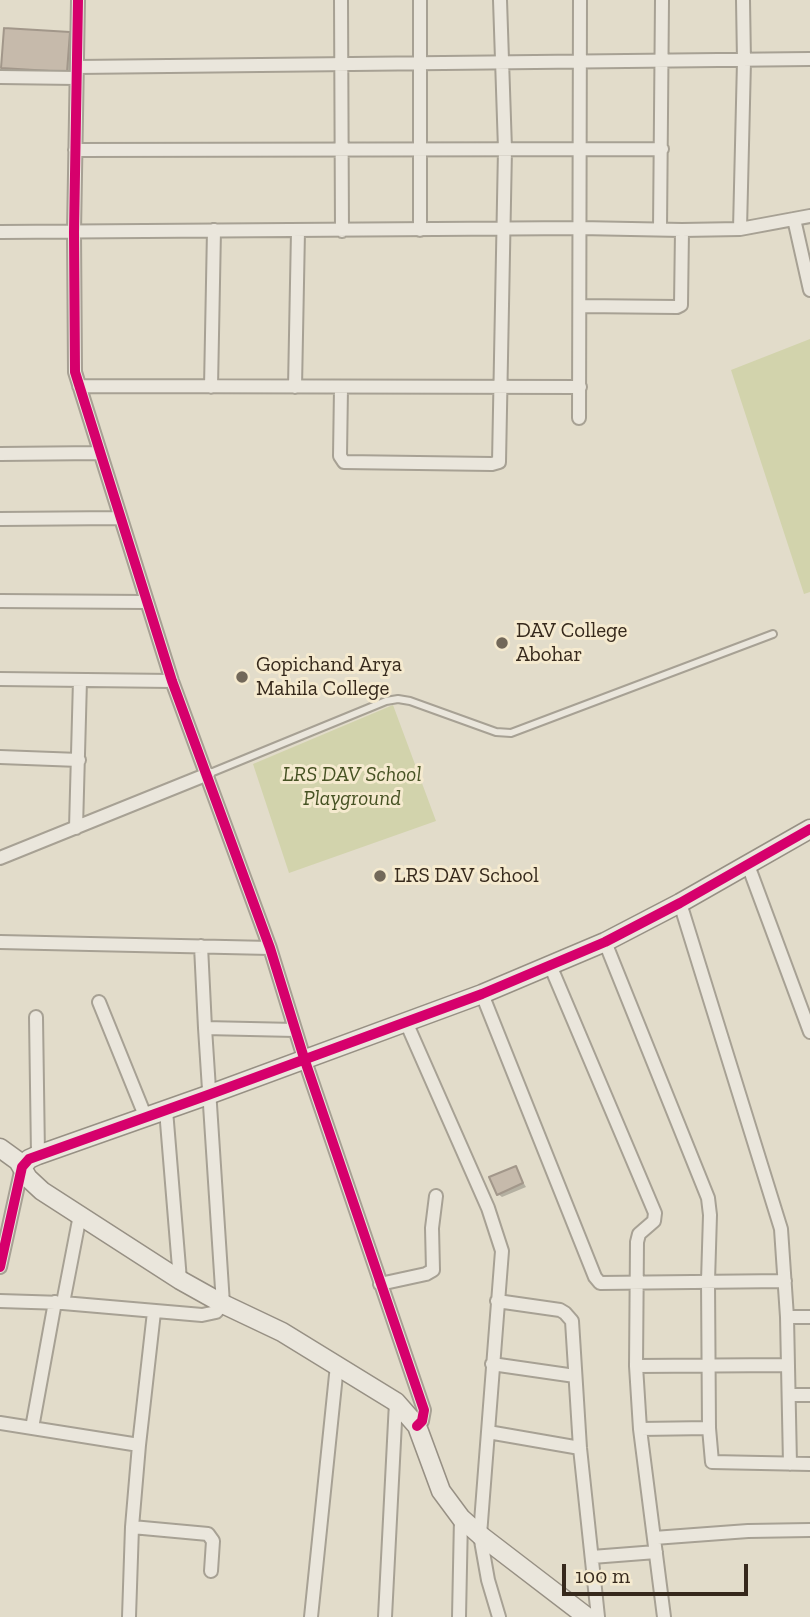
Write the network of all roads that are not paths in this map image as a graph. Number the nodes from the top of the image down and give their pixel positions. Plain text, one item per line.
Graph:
1 (78, 0) edge
2 (341, 0) edge
3 (420, 0) edge
4 (500, 0) edge
5 (580, 0) edge
6 (662, 0) edge
7 (743, 0) edge
8 (810, 59) edge
9 (580, 61) junction
10 (662, 61) junction
11 (744, 61) junction
12 (502, 62) junction
13 (420, 63) junction
14 (341, 65) junction
15 (77, 72) junction
16 (0, 77) edge
17 (505, 149) junction
18 (582, 149) junction
19 (662, 149) junction
20 (75, 150) junction
21 (342, 150) junction
22 (421, 150) junction
23 (810, 216) edge
24 (794, 219) junction
25 (504, 228) junction
26 (580, 228) junction
27 (660, 229) junction
28 (740, 229) junction
29 (214, 230) junction
30 (298, 230) junction
31 (420, 230) junction
32 (682, 230) junction
33 (342, 231) junction
34 (0, 232) edge
35 (74, 232) junction
36 (810, 290) edge
37 (580, 306) junction
38 (79, 386) junction
39 (211, 387) junction
40 (295, 387) junction
41 (579, 387) junction
42 (341, 388) junction
43 (502, 388) junction
44 (579, 418) dead end
45 (100, 453) junction
46 (0, 454) edge
47 (120, 518) junction
48 (0, 519) edge
49 (0, 601) edge
50 (146, 602) junction
51 (773, 634) dead end
52 (0, 680) edge
53 (80, 680) junction
54 (172, 681) junction
55 (0, 757) edge
56 (79, 760) junction
57 (208, 774) junction
58 (76, 828) junction
59 (810, 829) edge
60 (0, 858) edge
61 (748, 864) junction
62 (680, 903) junction
63 (0, 942) edge
64 (605, 942) junction
65 (201, 946) junction
66 (270, 948) junction
67 (550, 965) junction
68 (482, 994) junction
69 (99, 1002) dead end
70 (36, 1017) dead end
71 (406, 1022) junction
72 (205, 1028) junction
73 (295, 1030) junction
74 (810, 1032) edge
75 (304, 1058) junction
76 (208, 1095) junction
77 (166, 1110) junction
78 (146, 1118) junction
79 (0, 1148) edge
80 (38, 1155) junction
81 (22, 1167) junction
82 (436, 1196) dead end
83 (80, 1215) junction
84 (0, 1267) edge
85 (180, 1280) junction
86 (708, 1280) junction
87 (785, 1281) junction
88 (636, 1283) junction
89 (380, 1284) junction
90 (0, 1301) edge
91 (497, 1301) junction
92 (59, 1302) junction
93 (223, 1304) junction
94 (153, 1312) junction
95 (787, 1317) junction
96 (810, 1317) edge
97 (492, 1364) junction
98 (337, 1365) junction
99 (708, 1365) junction
100 (788, 1365) junction
101 (636, 1366) junction
102 (575, 1376) junction
103 (789, 1395) junction
104 (810, 1395) edge
105 (396, 1402) junction
106 (0, 1423) edge
107 (417, 1426) junction
108 (32, 1428) junction
109 (709, 1428) junction
110 (640, 1429) junction
111 (488, 1432) junction
112 (139, 1445) junction
113 (580, 1448) junction
114 (790, 1464) junction
115 (810, 1464) edge
116 (461, 1518) junction
117 (132, 1527) junction
118 (810, 1530) edge
119 (480, 1535) junction
120 (654, 1538) junction
121 (656, 1552) junction
122 (592, 1557) junction
123 (211, 1571) dead end
124 (129, 1617) edge
125 (311, 1617) edge
126 (386, 1617) edge
127 (459, 1617) edge
128 (499, 1617) edge
129 (587, 1617) edge
130 (598, 1617) edge
131 (664, 1617) edge

1 - 15 street
2 - 14 street
3 - 13 street
4 - 12 street
5 - 9 street
6 - 10 street
7 - 11 street
8 - 11 street
9 - 10 street
9 - 12 street
9 - 18 street
10 - 11 street
10 - 19 street
11 - 28 street
12 - 13 street
12 - 17 street
13 - 14 street
13 - 22 street
14 - 15 street
14 - 21 street
15 - 16 street
15 - 20 street
17 - 18 street
17 - 22 street
17 - 25 street
18 - 19 street
18 - 26 street
19 - 27 street
20 - 21 street
20 - 35 street
21 - 22 street
21 - 33 street
22 - 31 street
23 - 24 street
24 - 28 street
24 - 36 street
25 - 26 street
25 - 31 street
25 - 43 street
26 - 27 street
26 - 37 street
27 - 32 street
28 - 32 street
29 - 30 street
29 - 35 street
29 - 39 street
30 - 33 street
30 - 40 street
31 - 33 street
32 - 37 street
34 - 35 street
35 - 38 street
37 - 41 street
38 - 39 street
38 - 45 street
39 - 40 street
40 - 42 street
41 - 43 street
41 - 44 street
42 - 43 street
42 - 43 street
45 - 46 street
45 - 47 street
47 - 48 street
47 - 50 street
49 - 50 street
50 - 54 street
51 - 57 lane
52 - 53 street
53 - 54 street
53 - 56 street
54 - 57 street
55 - 56 street
56 - 58 street
57 - 58 street
57 - 66 street
58 - 60 street
59 - 61 street
61 - 62 street
61 - 74 street
62 - 64 street
62 - 87 street
63 - 65 street
64 - 67 street
64 - 86 street
65 - 66 street
65 - 72 street
66 - 73 street
67 - 68 street
67 - 88 street
68 - 71 street
68 - 88 street
69 - 78 street
70 - 80 street
71 - 75 street
71 - 91 street
72 - 73 street
72 - 76 street
73 - 75 street
75 - 76 street
75 - 89 street
76 - 77 street
76 - 93 street
77 - 78 street
77 - 85 street
78 - 80 street
79 - 81 street
80 - 81 street
81 - 83 street
81 - 84 street
82 - 89 street
83 - 85 street
83 - 92 street
85 - 93 street
86 - 87 street
86 - 88 street
86 - 99 street
87 - 95 street
88 - 101 street
89 - 107 street
90 - 92 street
91 - 97 street
91 - 102 street
92 - 94 street
92 - 108 street
93 - 94 street
93 - 98 street
94 - 112 street
95 - 96 street
95 - 100 street
97 - 102 street
97 - 111 street
98 - 105 street
98 - 125 street
99 - 100 street
99 - 101 street
99 - 109 street
100 - 103 street
101 - 110 street
102 - 113 street
103 - 104 street
103 - 114 street
105 - 107 street
105 - 126 street
106 - 108 street
107 - 116 street
108 - 112 street
109 - 110 street
109 - 114 street
110 - 120 street
111 - 113 street
111 - 119 street
112 - 117 street
113 - 122 street
114 - 115 street
116 - 119 street
116 - 127 street
117 - 123 street
117 - 124 street
118 - 120 street
119 - 128 street
119 - 129 street
120 - 121 street
121 - 122 street
121 - 131 street
122 - 130 street

